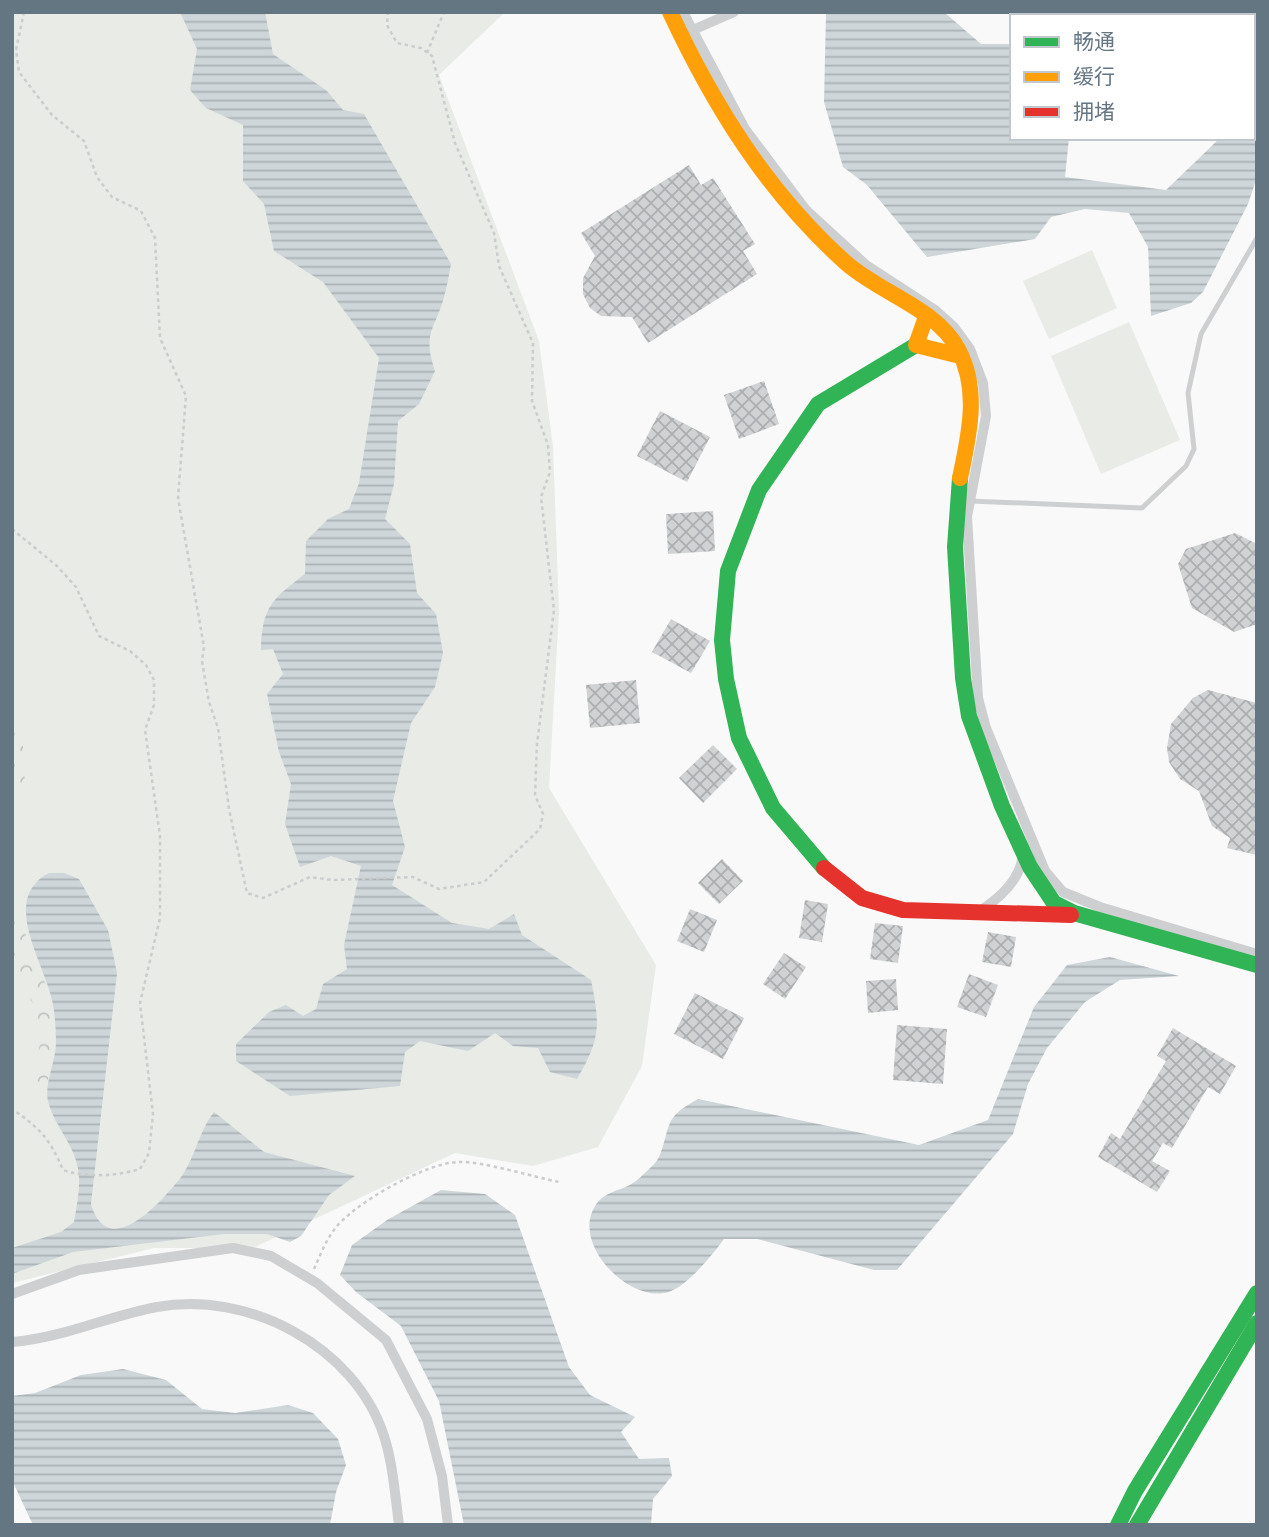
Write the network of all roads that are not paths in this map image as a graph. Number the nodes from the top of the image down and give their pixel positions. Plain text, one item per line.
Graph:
1 (670, 12) edge
2 (683, 12) edge
3 (734, 12) edge
4 (686, 33) junction
5 (1257, 238) edge
6 (926, 317) junction
7 (916, 345) junction
8 (960, 356) junction
9 (970, 501) junction
10 (1023, 855) junction
11 (978, 912) junction
12 (1086, 916) junction
13 (1257, 954) edge
14 (1257, 965) edge
15 (1257, 1293) edge
16 (12, 1294) edge
17 (1257, 1323) edge
18 (12, 1342) edge
19 (399, 1525) edge
20 (448, 1525) edge
21 (1118, 1525) edge
22 (1137, 1525) edge

1 - 4 street
2 - 4 street
3 - 4 street
4 - 6 street
4 - 9 street
5 - 9 lane
6 - 7 street
6 - 8 street
7 - 8 street
7 - 11 street
8 - 10 street
9 - 13 street
10 - 11 street
10 - 12 street
11 - 12 street
12 - 14 street
15 - 21 street
16 - 20 street
17 - 22 street
18 - 19 street

